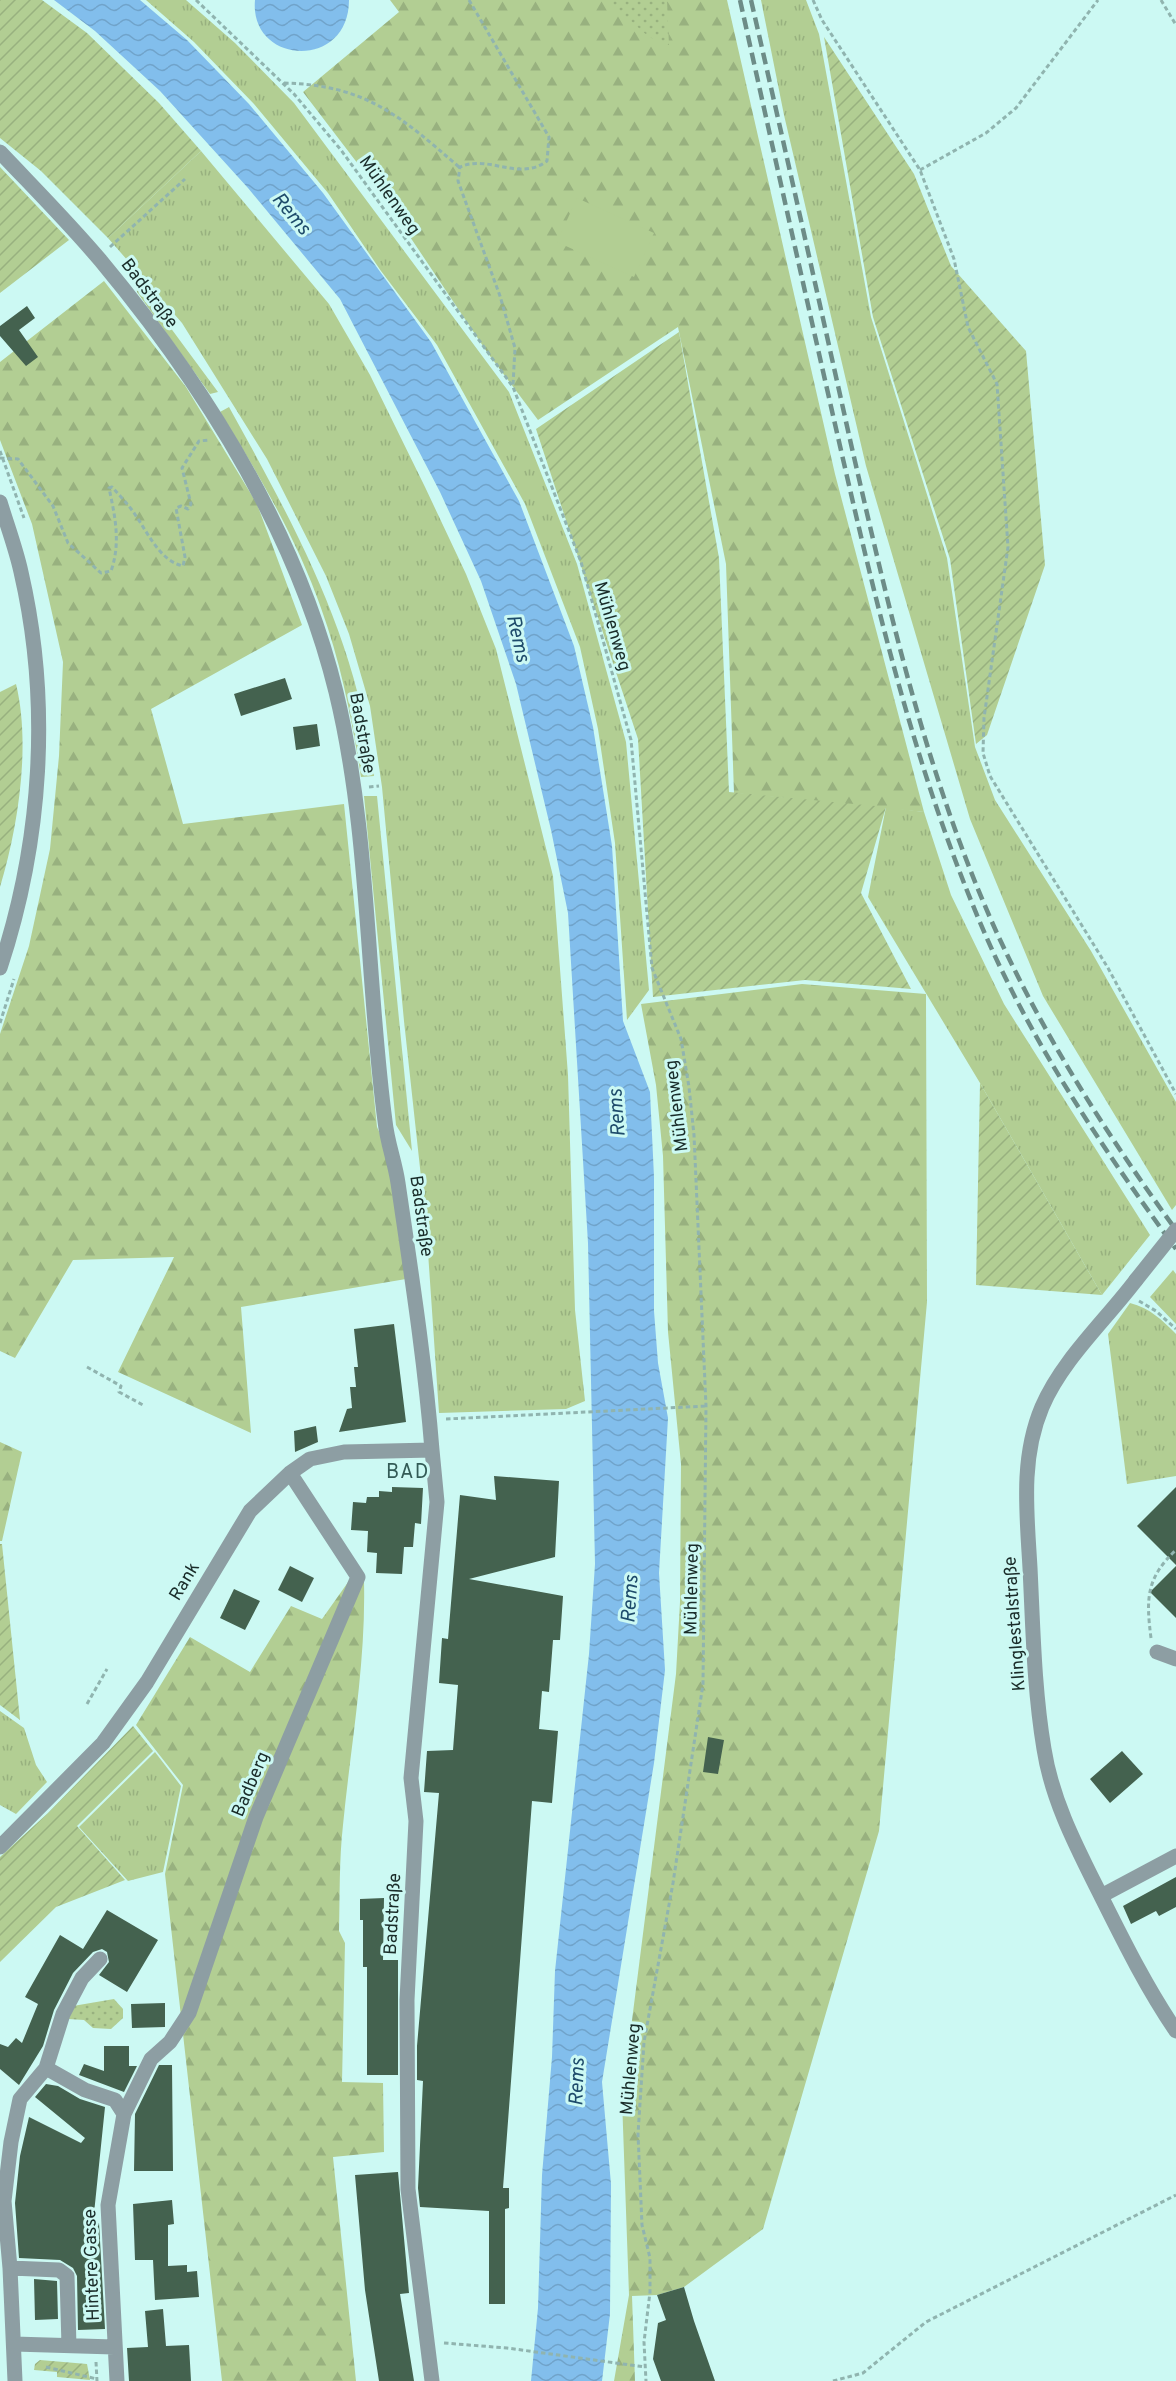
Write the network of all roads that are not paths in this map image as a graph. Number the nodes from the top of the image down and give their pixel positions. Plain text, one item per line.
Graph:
1 (0, 152) edge
2 (0, 502) edge
3 (0, 968) edge
4 (1176, 1230) edge
5 (432, 1450) junction
6 (290, 1473) junction
7 (1157, 1652) road end
8 (1176, 1659) edge
9 (0, 1846) edge
10 (1176, 1856) edge
11 (1101, 1896) junction
12 (100, 1959) dead end
13 (1176, 2031) edge
14 (46, 2068) junction
15 (124, 2114) junction
16 (3, 2226) edge
17 (10, 2268) junction
18 (14, 2344) junction
19 (69, 2346) junction
20 (114, 2347) junction
21 (9, 2373) edge
22 (117, 2381) edge
23 (432, 2381) edge

1 - 5 street, Badstraße
2 - 3 street
4 - 11 street, Klinglestalstraße, bridge
5 - 6 street, Rank
5 - 23 street, Badstraße
6 - 9 street, Rank
6 - 15 street, Badberg
7 - 8 street
10 - 11 street
11 - 13 street, Klinglestalstraße
12 - 14 street
14 - 15 street
14 - 16 street
15 - 20 street, Hintere Gasse
16 - 17 street
17 - 18 street
17 - 19 street
18 - 19 street
18 - 21 street
19 - 20 street
20 - 22 street, Hintere Gasse

